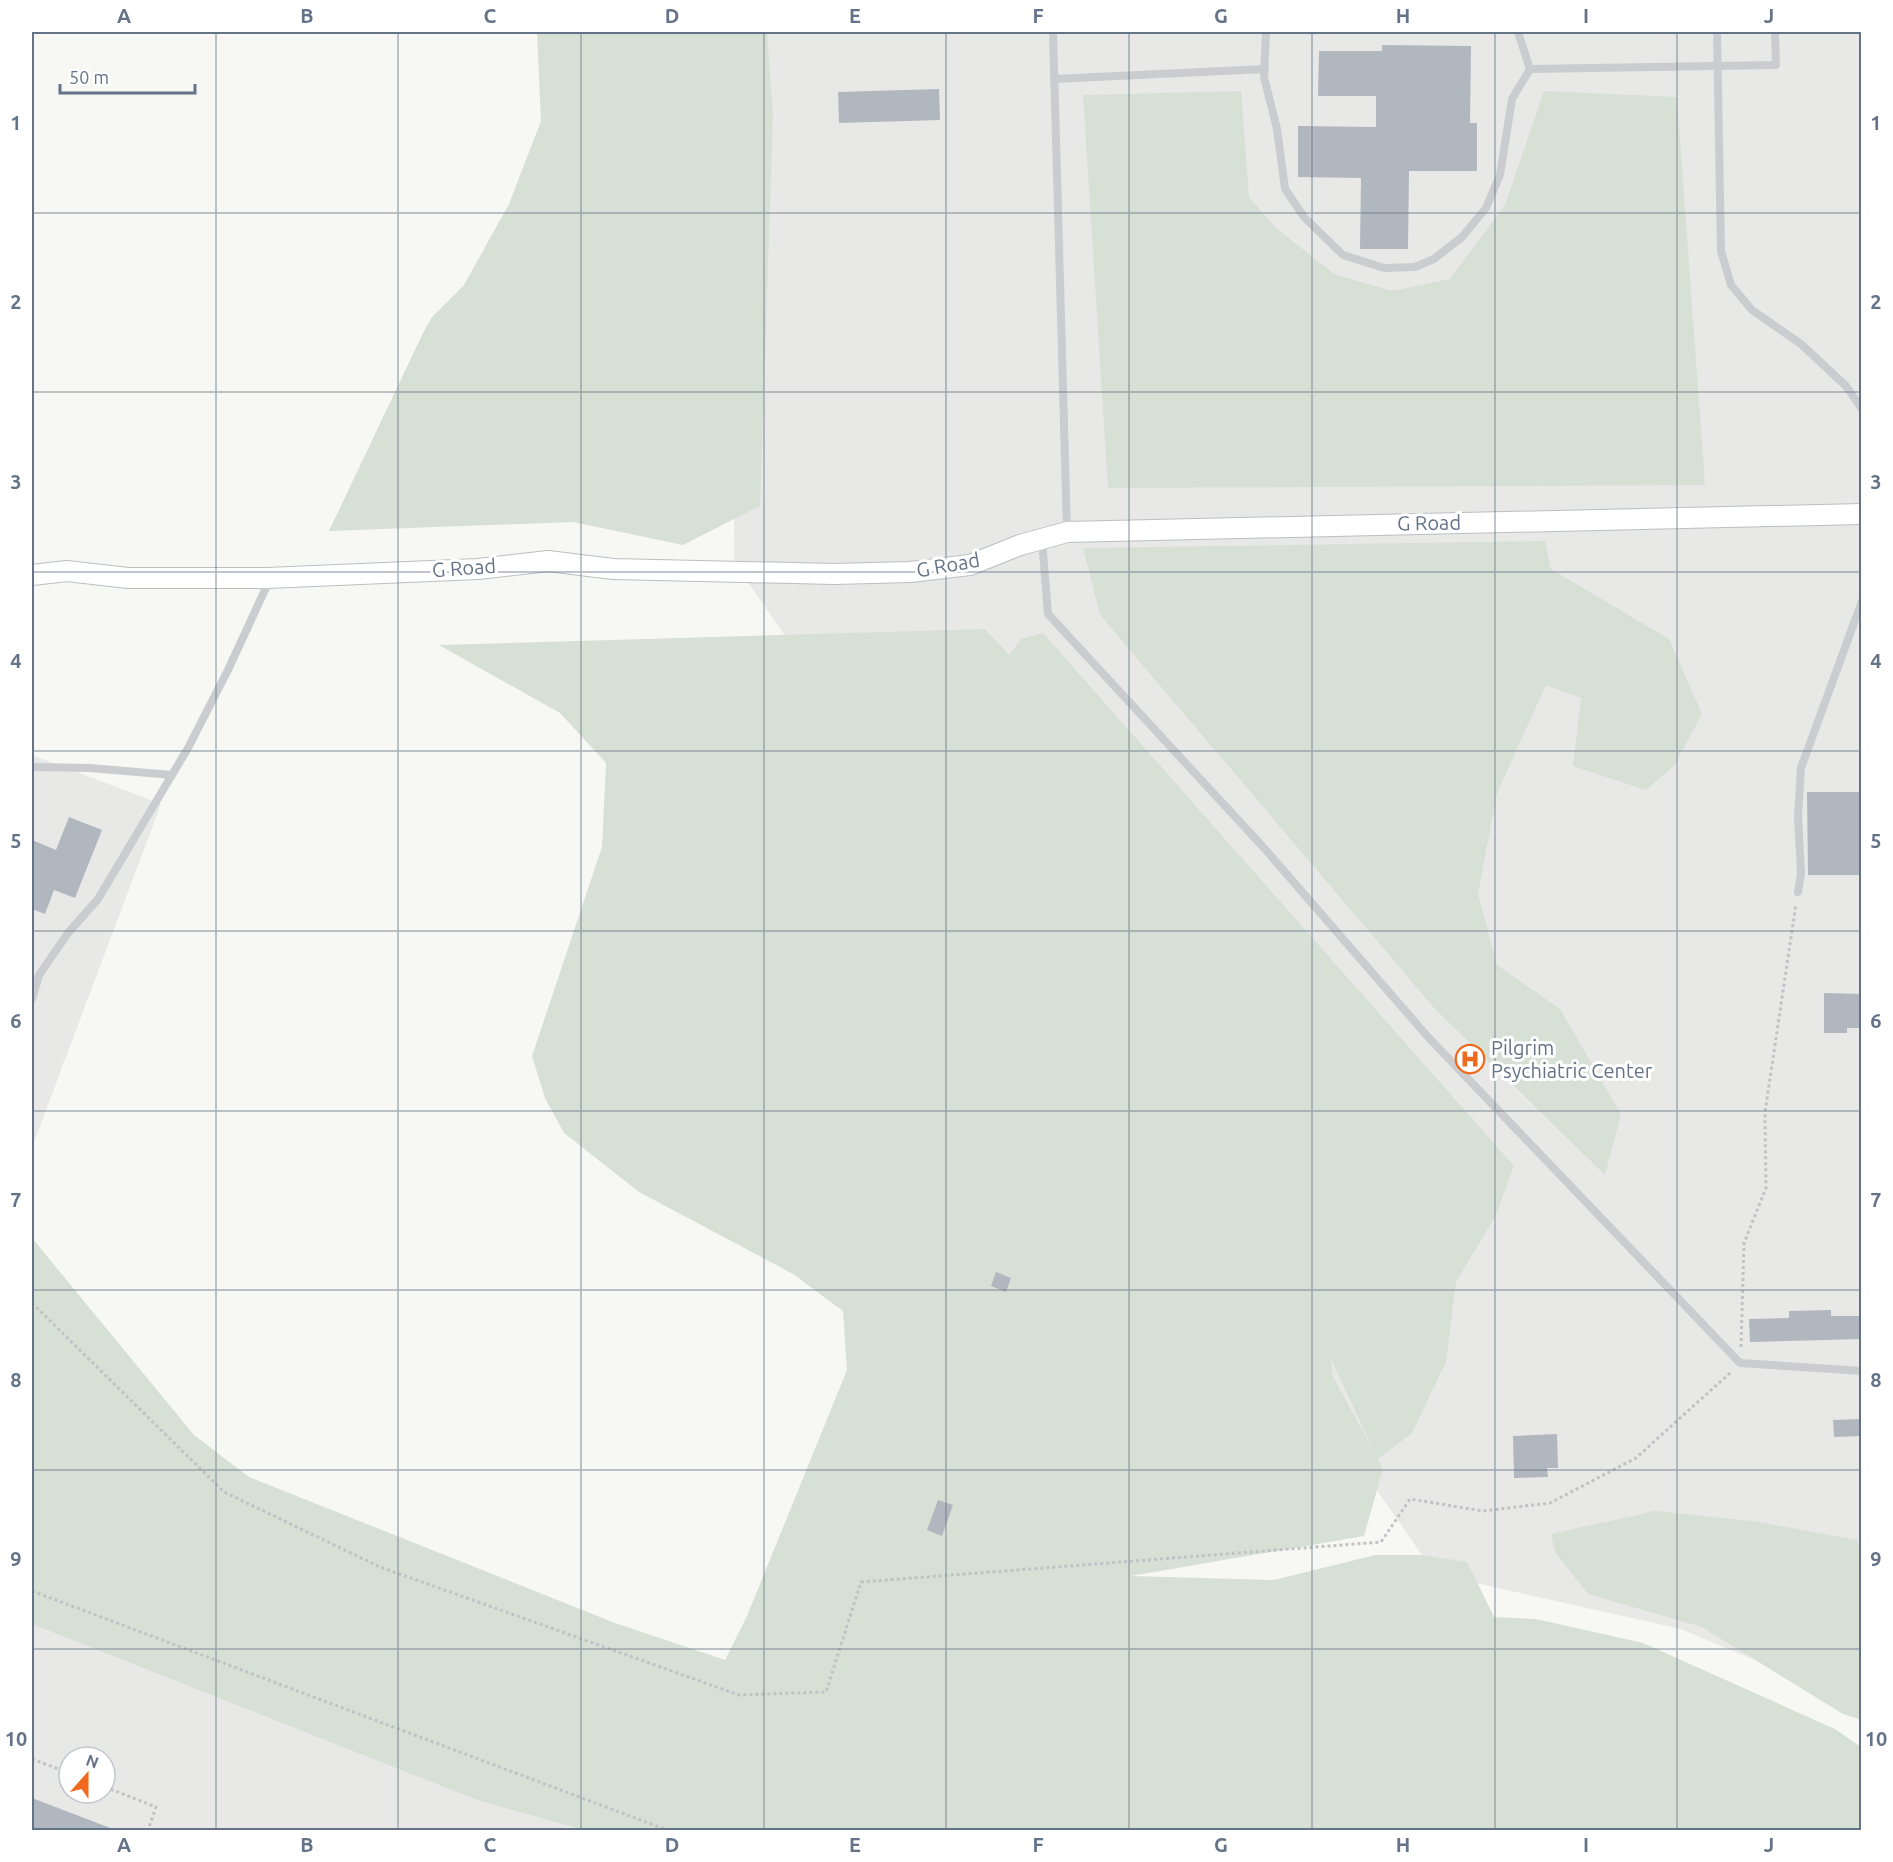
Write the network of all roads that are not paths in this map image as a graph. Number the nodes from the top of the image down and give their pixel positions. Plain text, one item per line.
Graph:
1 (1053, 32) edge
2 (1266, 32) edge
3 (1518, 32) edge
4 (1717, 32) edge
5 (1775, 32) edge
6 (1717, 68) junction
7 (1265, 69) junction
8 (1530, 69) junction
9 (1054, 79) junction
10 (1862, 409) edge
11 (1862, 514) edge
12 (1067, 532) junction
13 (1042, 538) junction
14 (32, 575) edge
15 (270, 578) junction
16 (1862, 601) edge
17 (32, 767) edge
18 (172, 775) junction
19 (1798, 891) road end
20 (32, 999) edge
21 (1862, 1371) edge

1 - 9 lane
2 - 7 lane
3 - 8 lane
4 - 6 lane
5 - 6 lane
6 - 8 lane
6 - 10 lane
7 - 8 lane
7 - 9 lane
9 - 12 lane
11 - 12 street, G Road
12 - 13 street, G Road
13 - 15 street, G Road
13 - 21 lane
14 - 15 street, G Road
15 - 18 lane
16 - 19 lane
17 - 18 lane
18 - 20 lane

